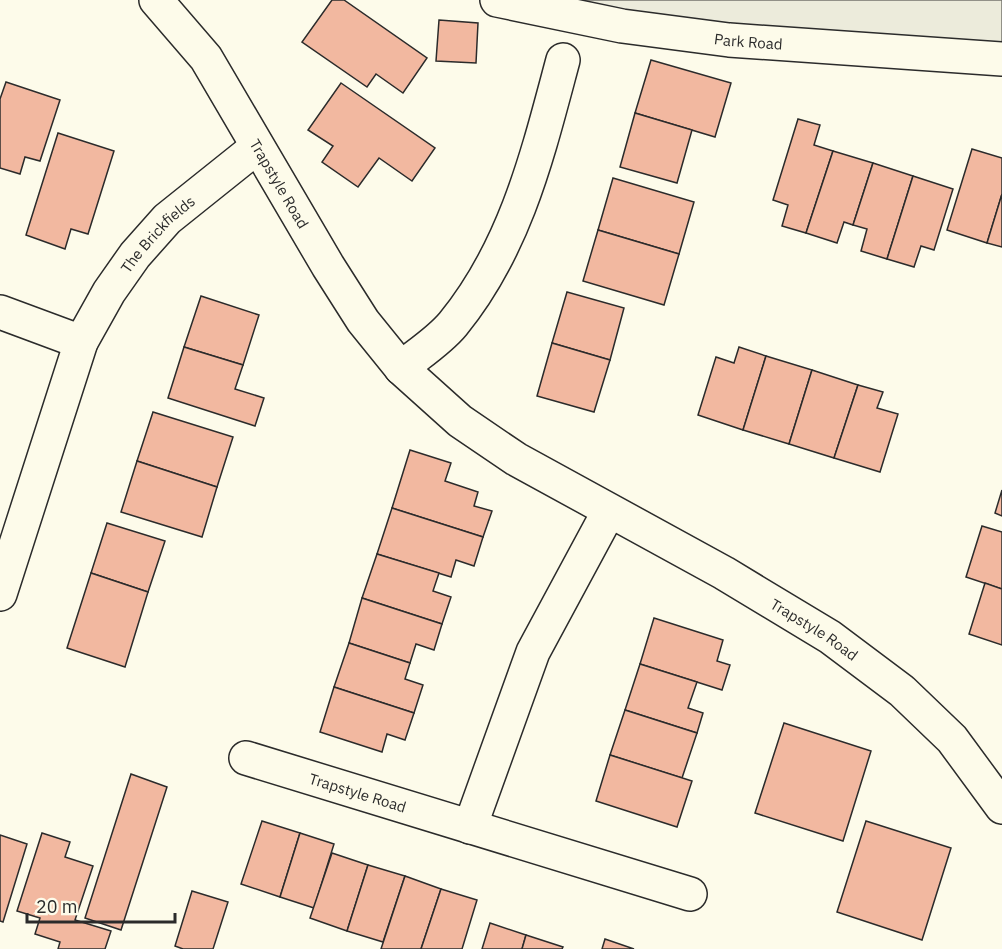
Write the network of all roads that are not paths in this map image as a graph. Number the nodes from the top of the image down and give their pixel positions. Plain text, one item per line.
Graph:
1 (156, 0) edge
2 (497, 0) edge
3 (1002, 58) edge
4 (563, 60) dead end
5 (257, 147) junction
6 (0, 312) edge
7 (81, 342) junction
8 (401, 368) junction
9 (609, 511) junction
10 (0, 594) edge
11 (246, 758) dead end
12 (998, 790) edge
13 (470, 827) junction
14 (690, 894) dead end

1 - 5 street, Trapstyle Road
2 - 3 street, Park Road
4 - 8 street
5 - 7 street, The Brickfields
5 - 8 street, Trapstyle Road
6 - 7 street
7 - 10 street, The Brickfields
8 - 9 street, Trapstyle Road
9 - 12 street, Trapstyle Road
9 - 13 street
11 - 13 street, Trapstyle Road
13 - 14 street, Trapstyle Road

